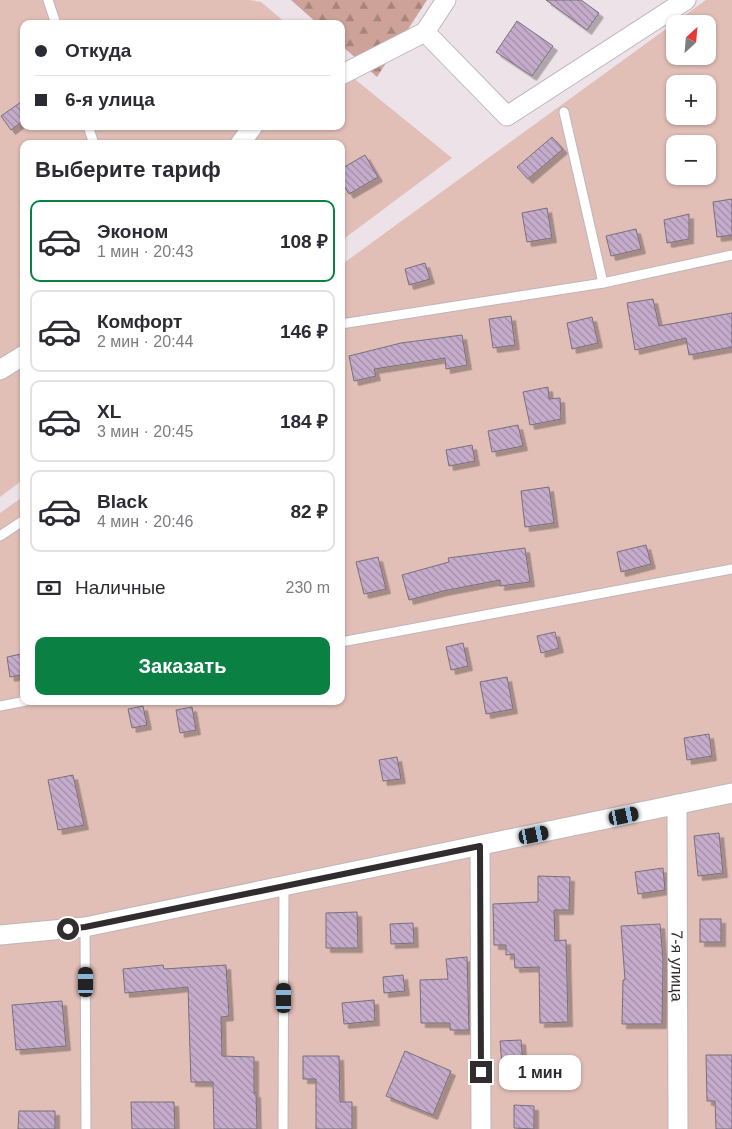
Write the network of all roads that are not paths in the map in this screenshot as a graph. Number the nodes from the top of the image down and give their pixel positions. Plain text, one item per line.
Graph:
1 (48, 0) edge
2 (446, 0) edge
3 (686, 0) edge
4 (55, 20) edge
5 (425, 32) junction
6 (345, 73) edge
7 (564, 112) dead end
8 (732, 255) edge
9 (603, 283) junction
10 (345, 323) edge
11 (20, 358) edge
12 (0, 370) edge
13 (20, 523) edge
14 (0, 536) edge
15 (732, 569) edge
16 (345, 641) edge
17 (20, 702) edge
18 (0, 706) edge
19 (732, 793) edge
20 (677, 804) junction
21 (480, 846) junction
22 (284, 886) junction
23 (85, 927) junction
24 (0, 935) edge
25 (86, 1129) edge
26 (284, 1129) edge
27 (481, 1129) edge
28 (678, 1129) edge

1 - 4 lane
2 - 5 street
3 - 5 street
5 - 6 street
7 - 9 lane
8 - 9 lane
9 - 10 lane
11 - 12 street
13 - 14 lane
15 - 16 lane
17 - 18 lane
19 - 20 street
20 - 21 street
20 - 28 street, 7-я улица
21 - 22 street
21 - 27 street
22 - 23 street
22 - 26 lane
23 - 24 street
23 - 25 lane

